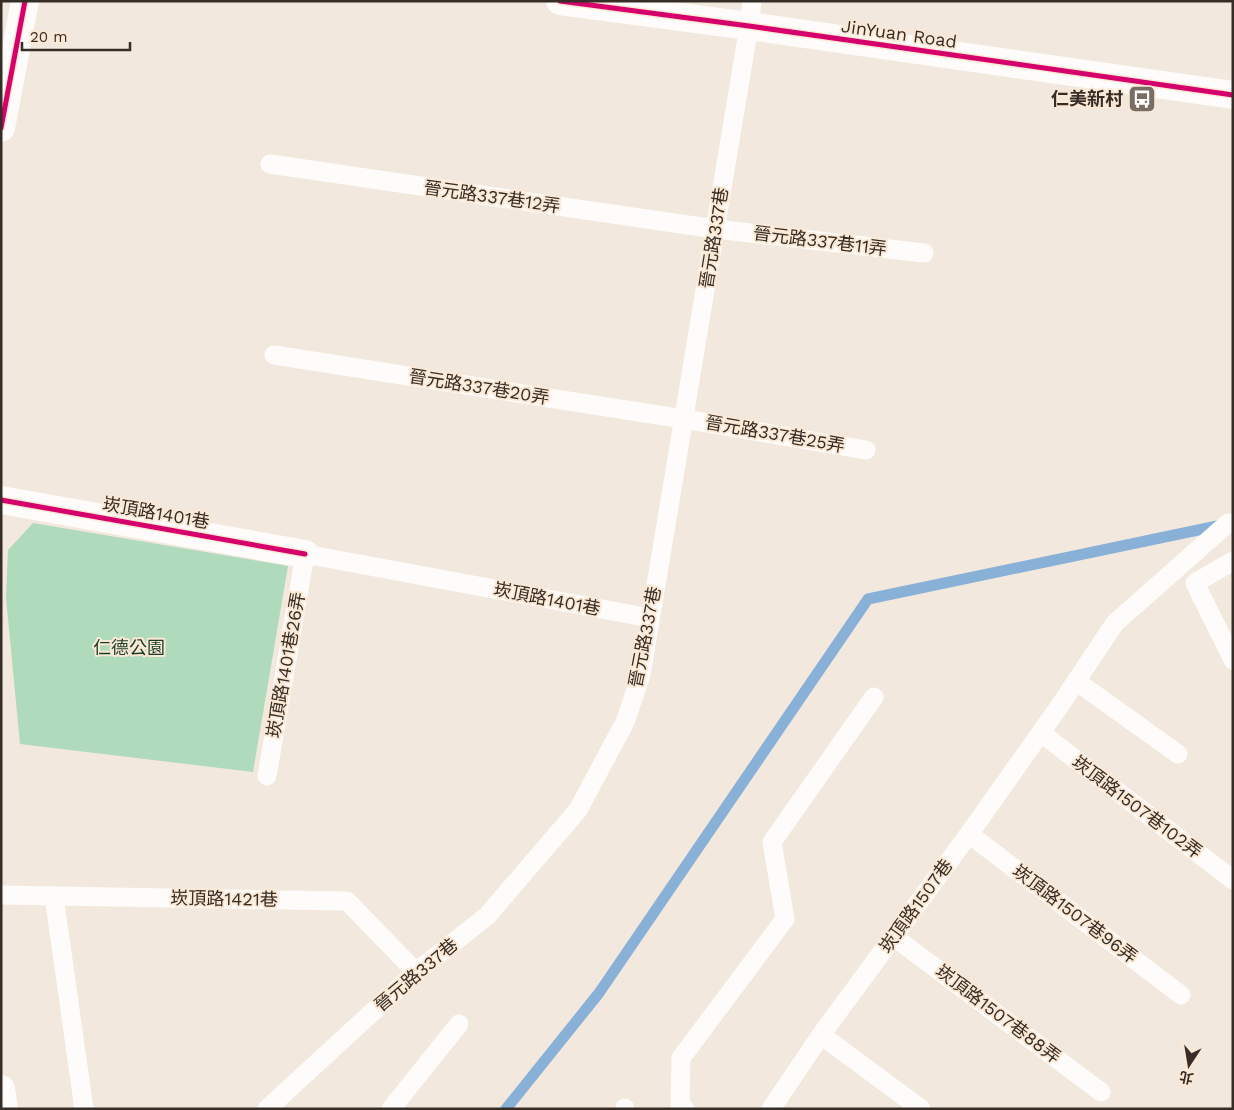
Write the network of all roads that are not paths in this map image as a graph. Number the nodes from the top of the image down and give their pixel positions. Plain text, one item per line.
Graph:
1 (26, 1) edge
2 (560, 1) edge
3 (751, 14) edge
4 (1233, 95) edge
5 (1, 128) edge
6 (270, 164) dead end
7 (715, 229) junction
8 (924, 253) dead end
9 (274, 356) dead end
10 (684, 419) junction
11 (866, 450) dead end
12 (1, 500) edge
13 (1228, 523) dead end
14 (305, 554) junction
15 (1233, 561) edge
16 (650, 618) junction
17 (1233, 660) edge
18 (1076, 681) junction
19 (874, 697) dead end
20 (1041, 733) junction
21 (1178, 754) dead end
22 (267, 776) dead end
23 (969, 834) junction
24 (1233, 880) edge
25 (1, 895) edge
26 (54, 896) junction
27 (894, 937) junction
28 (416, 972) junction
29 (1181, 994) dead end
30 (459, 1024) dead end
31 (821, 1035) junction
32 (1, 1089) edge
33 (1102, 1092) dead end
34 (4, 1109) edge
35 (84, 1109) edge
36 (267, 1109) edge
37 (391, 1109) edge
38 (685, 1109) edge
39 (771, 1109) edge
40 (921, 1109) edge

1 - 5 street
2 - 3 street, JinYuan Road
3 - 4 street, JinYuan Road
3 - 7 lane, 晉元路337巷
6 - 7 lane, 晉元路337巷12弄
7 - 8 lane, 晉元路337巷11弄
7 - 10 lane, 晉元路337巷
9 - 10 lane, 晉元路337巷20弄
10 - 11 lane, 晉元路337巷25弄
10 - 16 lane, 晉元路337巷
12 - 14 street, 崁頂路1401巷
13 - 18 lane, 崁頂路1507巷
14 - 16 lane, 崁頂路1401巷
14 - 22 lane, 崁頂路1401巷26弄
15 - 17 lane
16 - 28 lane, 晉元路337巷
18 - 20 lane, 崁頂路1507巷
18 - 21 lane
19 - 38 lane
20 - 23 lane, 崁頂路1507巷
20 - 24 lane, 崁頂路1507巷102弄
23 - 27 lane, 崁頂路1507巷
23 - 29 lane, 崁頂路1507巷96弄
25 - 26 lane, 崁頂路1421巷
26 - 28 lane, 崁頂路1421巷
26 - 35 lane
27 - 31 lane, 崁頂路1507巷
27 - 33 lane, 崁頂路1507巷88弄
28 - 36 lane, 晉元路337巷
30 - 37 lane
31 - 39 lane, 崁頂路1507巷
31 - 40 lane
32 - 34 street

